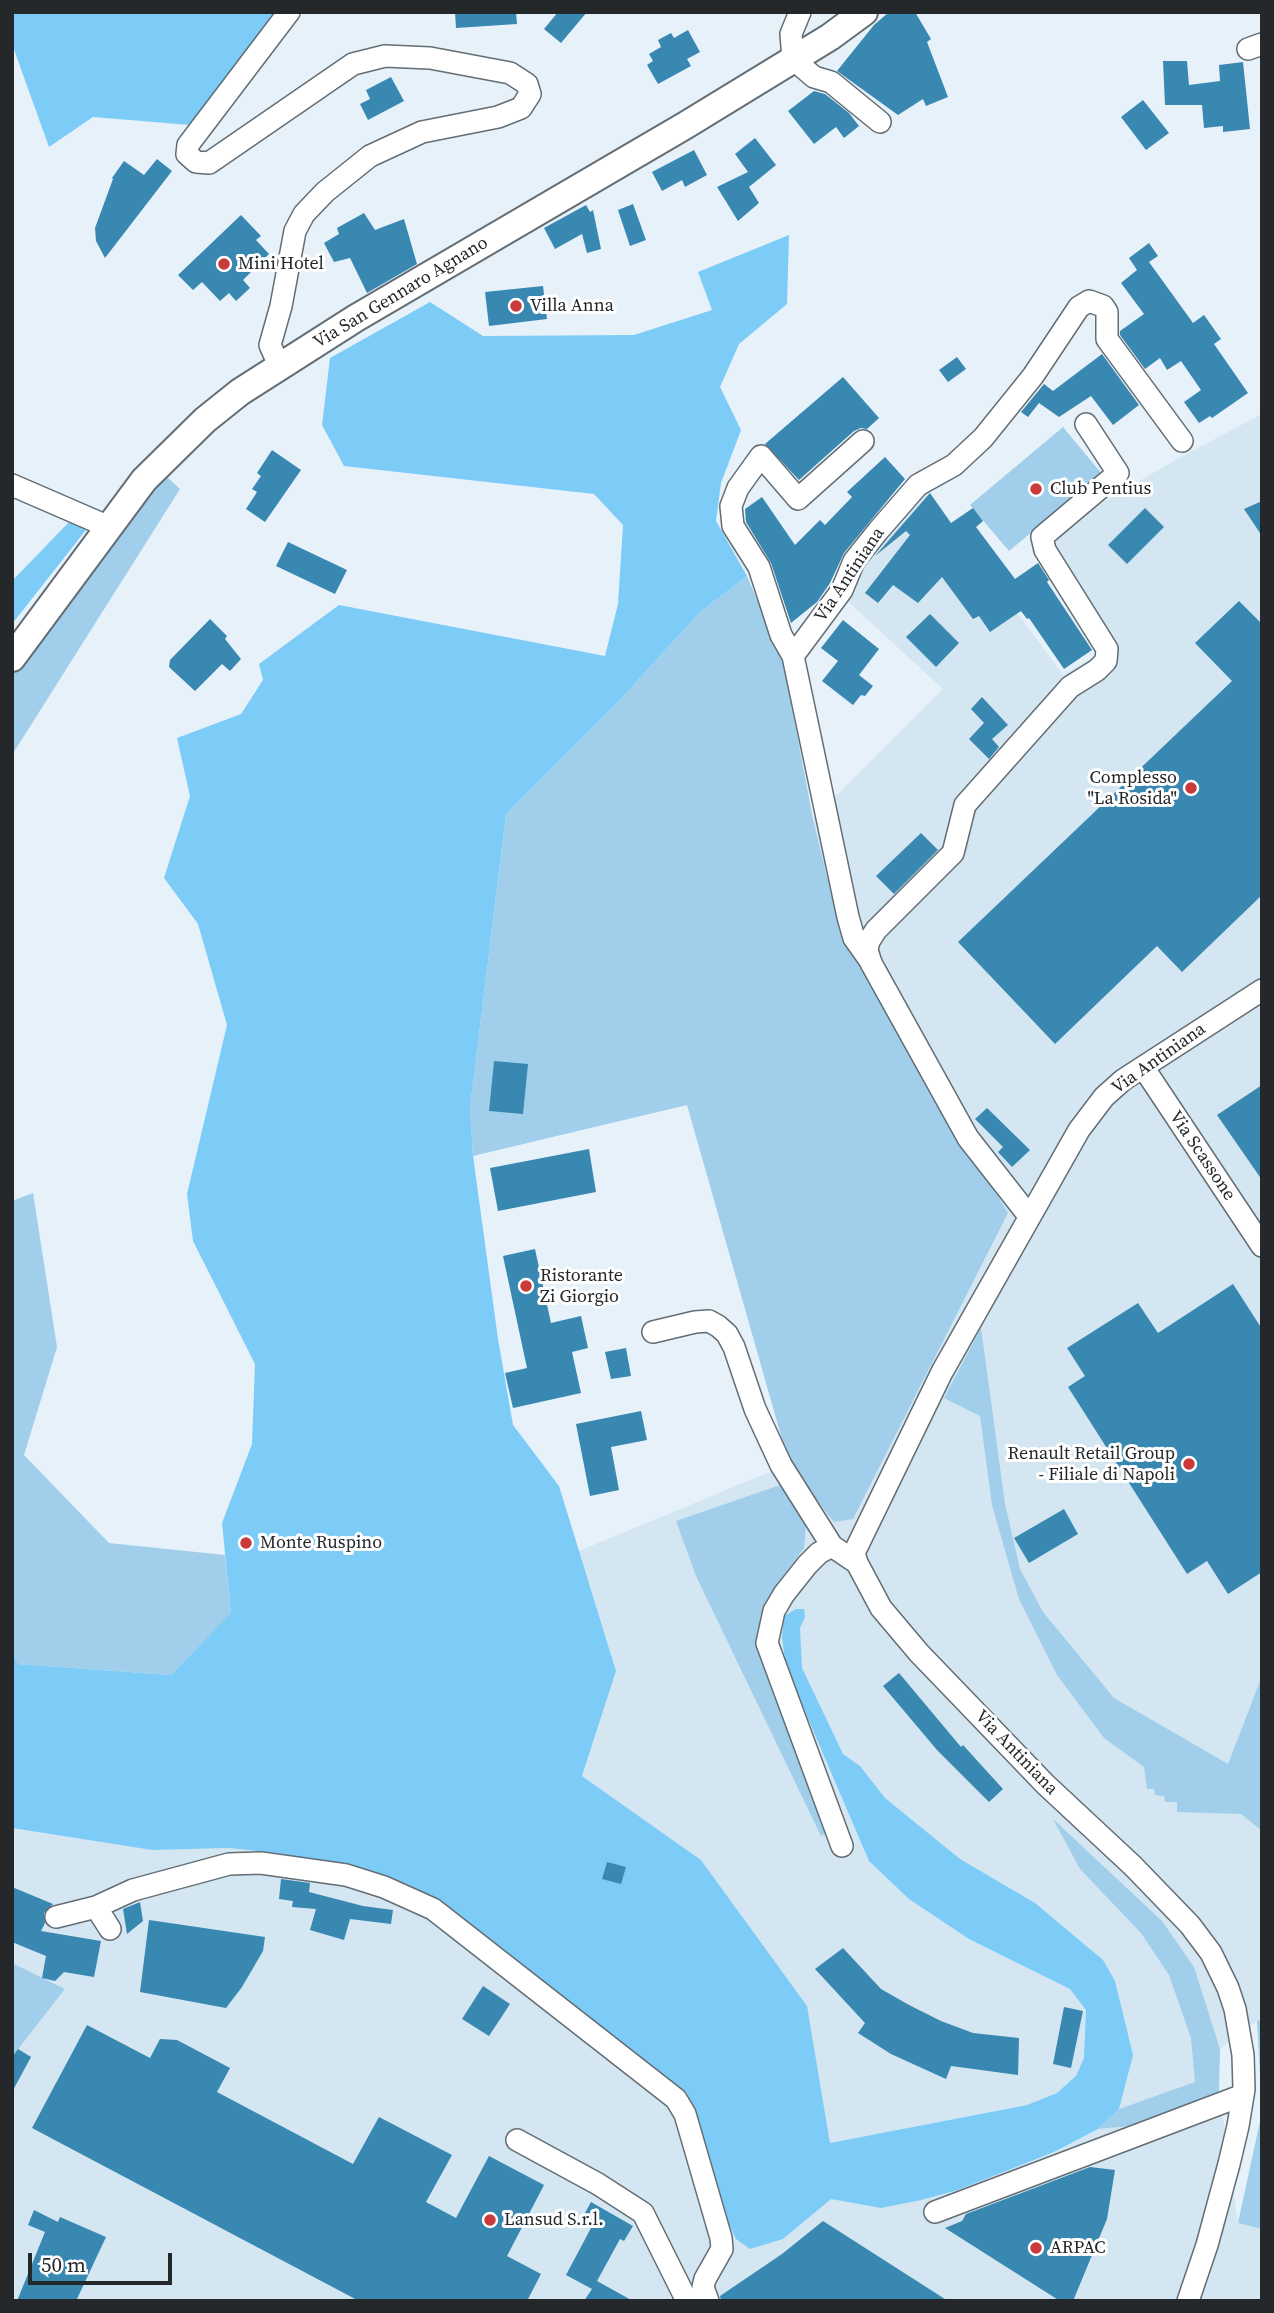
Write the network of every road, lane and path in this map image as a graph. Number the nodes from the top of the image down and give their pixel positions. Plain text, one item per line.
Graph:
1 (289, 12) edge
2 (800, 12) edge
3 (864, 12) edge
4 (793, 60) junction
5 (880, 122) dead end
6 (279, 366) junction
7 (1086, 424) dead end
8 (863, 441) dead end
9 (1182, 441) dead end
10 (12, 485) edge
11 (109, 527) junction
12 (793, 656) junction
13 (12, 658) edge
14 (871, 963) junction
15 (1262, 990) edge
16 (1143, 1067) junction
17 (1029, 1216) junction
18 (1262, 1246) edge
19 (653, 1332) dead end
20 (832, 1546) junction
21 (857, 1563) junction
22 (842, 1846) dead end
23 (96, 1907) junction
24 (56, 1917) dead end
25 (110, 1929) dead end
26 (1243, 2095) junction
27 (517, 2140) dead end
28 (935, 2212) dead end
29 (687, 2301) edge
30 (708, 2301) edge
31 (1188, 2301) edge

1 - 6 street
2 - 4 street
3 - 4 main road, Via San Gennaro Agnano
4 - 5 street
4 - 6 main road, Via San Gennaro Agnano
6 - 11 main road, Via San Gennaro Agnano
7 - 14 street
8 - 12 street
9 - 12 street, Via Antiniana
10 - 11 street
11 - 13 main road, Via San Gennaro Agnano
12 - 14 street
14 - 17 street
15 - 16 street, Via Antiniana
16 - 17 street, Via Antiniana
16 - 18 street, Via Scassone
17 - 21 street, Via Antiniana
19 - 20 street
20 - 21 street
20 - 22 street
21 - 26 street, Via Antiniana
23 - 24 street
23 - 25 street
23 - 30 street
26 - 28 street
26 - 31 street, Via Antiniana
27 - 29 street

